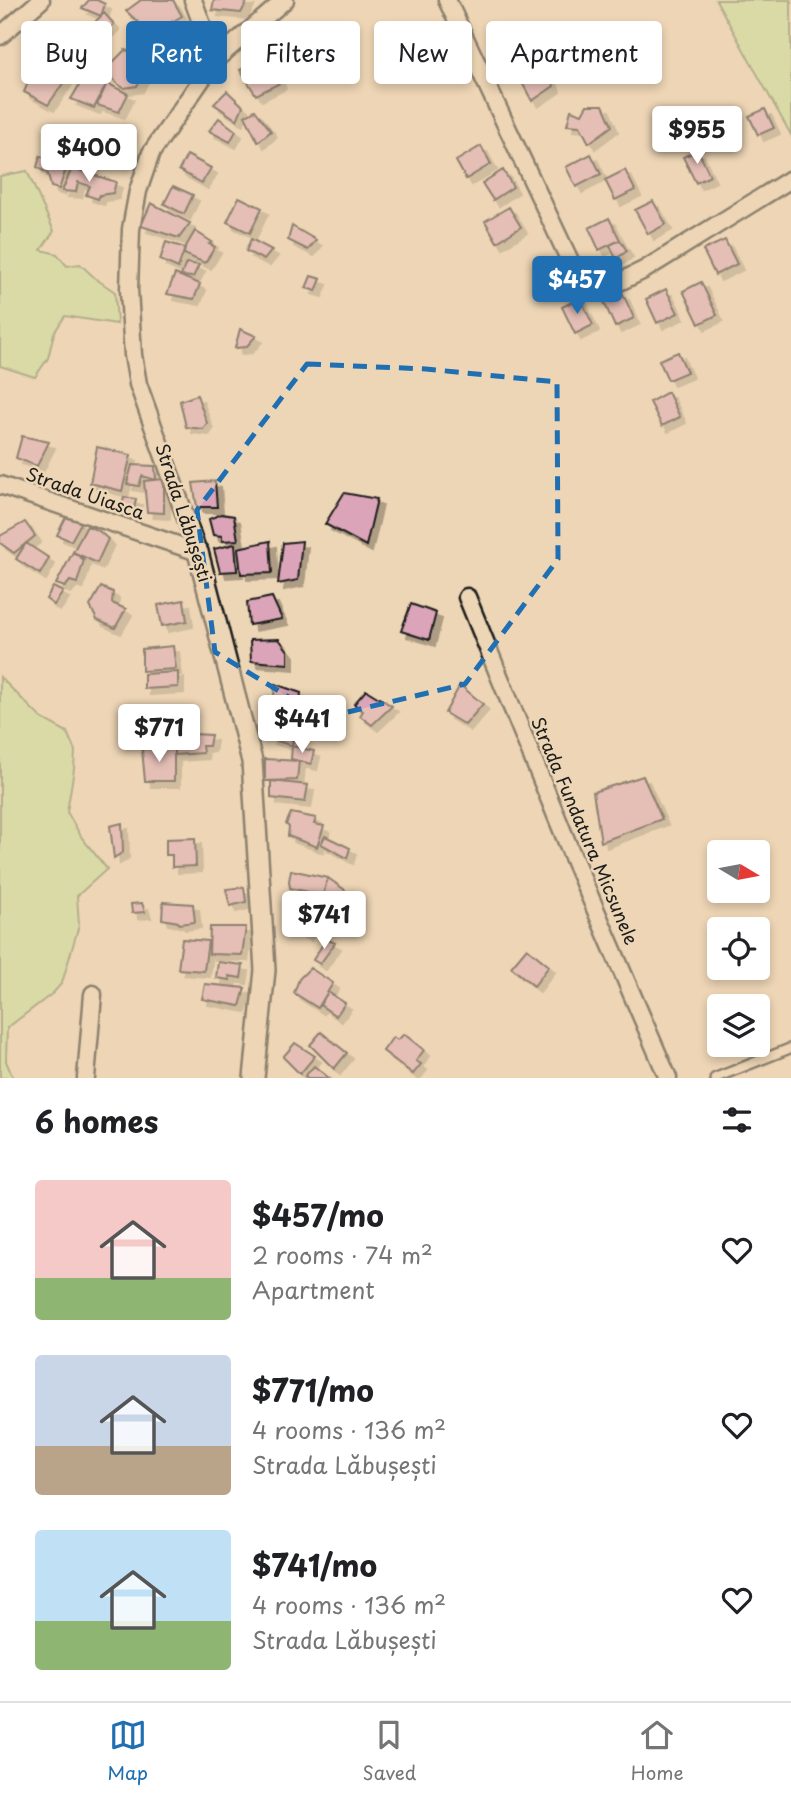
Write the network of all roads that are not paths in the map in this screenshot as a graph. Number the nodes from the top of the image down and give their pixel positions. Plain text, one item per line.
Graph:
1 (41, 0) edge
2 (193, 0) edge
3 (285, 0) edge
4 (447, 0) edge
5 (201, 21) edge
6 (0, 36) edge
7 (227, 50) edge
8 (198, 84) edge
9 (791, 179) edge
10 (0, 485) edge
11 (198, 552) junction
12 (467, 597) dead end
13 (93, 994) dead end
14 (791, 1048) edge
15 (86, 1078) edge
16 (254, 1078) edge
17 (668, 1078) edge
18 (715, 1078) edge

1 - 6 street
2 - 5 street
3 - 7 street, Strada Lăbușești
4 - 9 street
8 - 11 street, Strada Lăbușești
10 - 11 street, Strada Uiasca
11 - 16 street, Strada Lăbușești
12 - 17 street, Strada Fundatura Micsunele
13 - 15 street
14 - 18 lane

